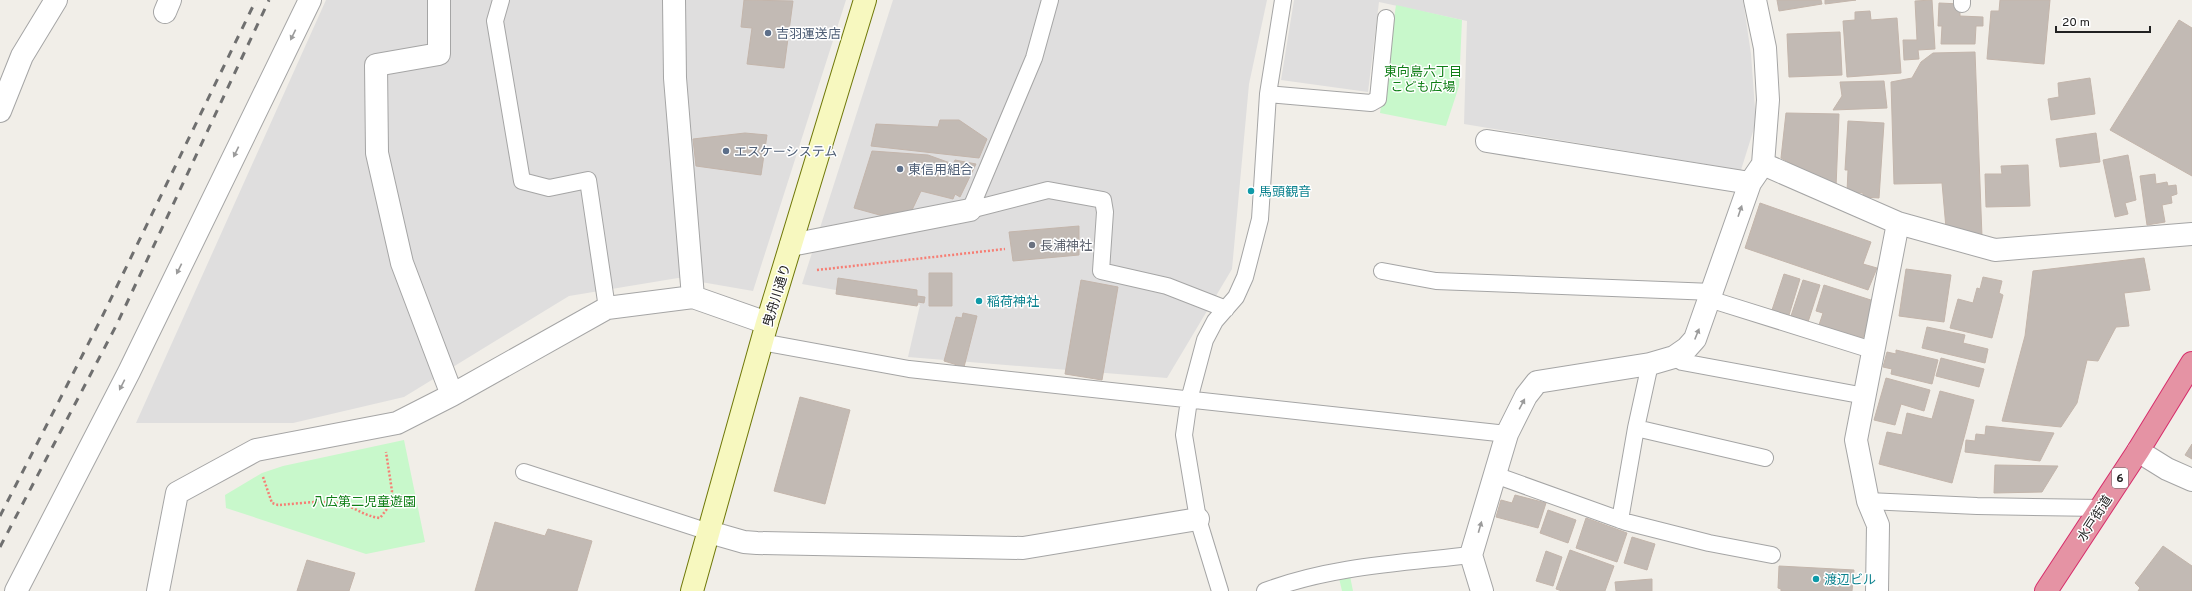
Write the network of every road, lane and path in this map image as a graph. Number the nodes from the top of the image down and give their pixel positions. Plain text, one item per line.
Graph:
1 (56, 0) edge
2 (310, 0) edge
3 (439, 0) edge
4 (501, 0) edge
5 (674, 0) edge
6 (865, 0) edge
7 (1050, 0) edge
8 (1284, 0) edge
9 (1755, 0) edge
10 (1386, 18) dead end
11 (1268, 94) junction
12 (0, 111) edge
13 (1487, 141) dead end
14 (1763, 164) junction
15 (1750, 183) junction
16 (970, 210) junction
17 (1898, 223) junction
18 (2192, 234) edge
19 (791, 245) junction
20 (1005, 249) dead end
21 (1382, 271) dead end
22 (782, 274) junction
23 (1711, 295) junction
24 (693, 297) junction
25 (607, 308) junction
26 (1226, 309) junction
27 (765, 332) junction
28 (1875, 351) junction
29 (1674, 357) junction
30 (2192, 363) edge
31 (1650, 364) junction
32 (452, 395) junction
33 (1864, 396) junction
34 (1189, 400) junction
35 (1636, 428) junction
36 (1507, 434) junction
37 (385, 448) dead end
38 (2138, 451) junction
39 (1765, 458) dead end
40 (524, 472) dead end
41 (262, 475) dead end
42 (1495, 475) junction
43 (2192, 480) edge
44 (1868, 501) junction
45 (2101, 508) junction
46 (1198, 519) junction
47 (1620, 520) junction
48 (709, 532) junction
49 (1472, 555) junction
50 (1772, 555) dead end
51 (16, 591) edge
52 (158, 591) edge
53 (692, 591) edge
54 (1220, 591) edge
55 (1265, 591) edge
56 (1482, 591) edge
57 (1877, 591) edge
58 (2046, 591) edge

1 - 12 street
2 -> 51 street
3 - 32 street
4 - 25 lane
5 - 24 street
6 - 19 street, 曳舟川通り
7 - 16 lane
8 - 11 lane
9 - 14 street
10 - 11 lane
11 - 26 lane
13 - 15 street
14 - 15 street
14 - 17 street
23 -> 15 street
16 - 19 street
16 - 26 lane
17 - 18 street
17 - 28 street
19 - 22 street, 曳舟川通り
20 - 22 path
21 - 23 lane
22 - 27 street, 曳舟川通り
23 - 28 lane
29 -> 23 street
24 - 25 street
24 - 27 street
25 - 32 street
26 - 34 lane
27 - 34 lane
27 - 48 street, 曳舟川通り
28 - 33 street
29 - 31 street
29 - 33 lane
30 - 38 highway, 水戸街道 / 6
31 - 35 lane
36 -> 31 street
32 - 52 street
33 - 44 street
34 - 36 lane
34 - 46 lane
35 - 39 lane
35 - 47 lane
36 - 42 street
37 - 41 path
38 - 43 street
38 - 45 highway, 水戸街道 / 6
40 - 48 lane
42 - 47 lane
49 -> 42 street
44 - 45 lane
44 - 57 street
45 - 58 highway, 水戸街道 / 6
46 - 48 street
46 - 54 lane
47 - 50 lane
48 - 53 street, 曳舟川通り
49 - 55 lane
49 - 56 street

